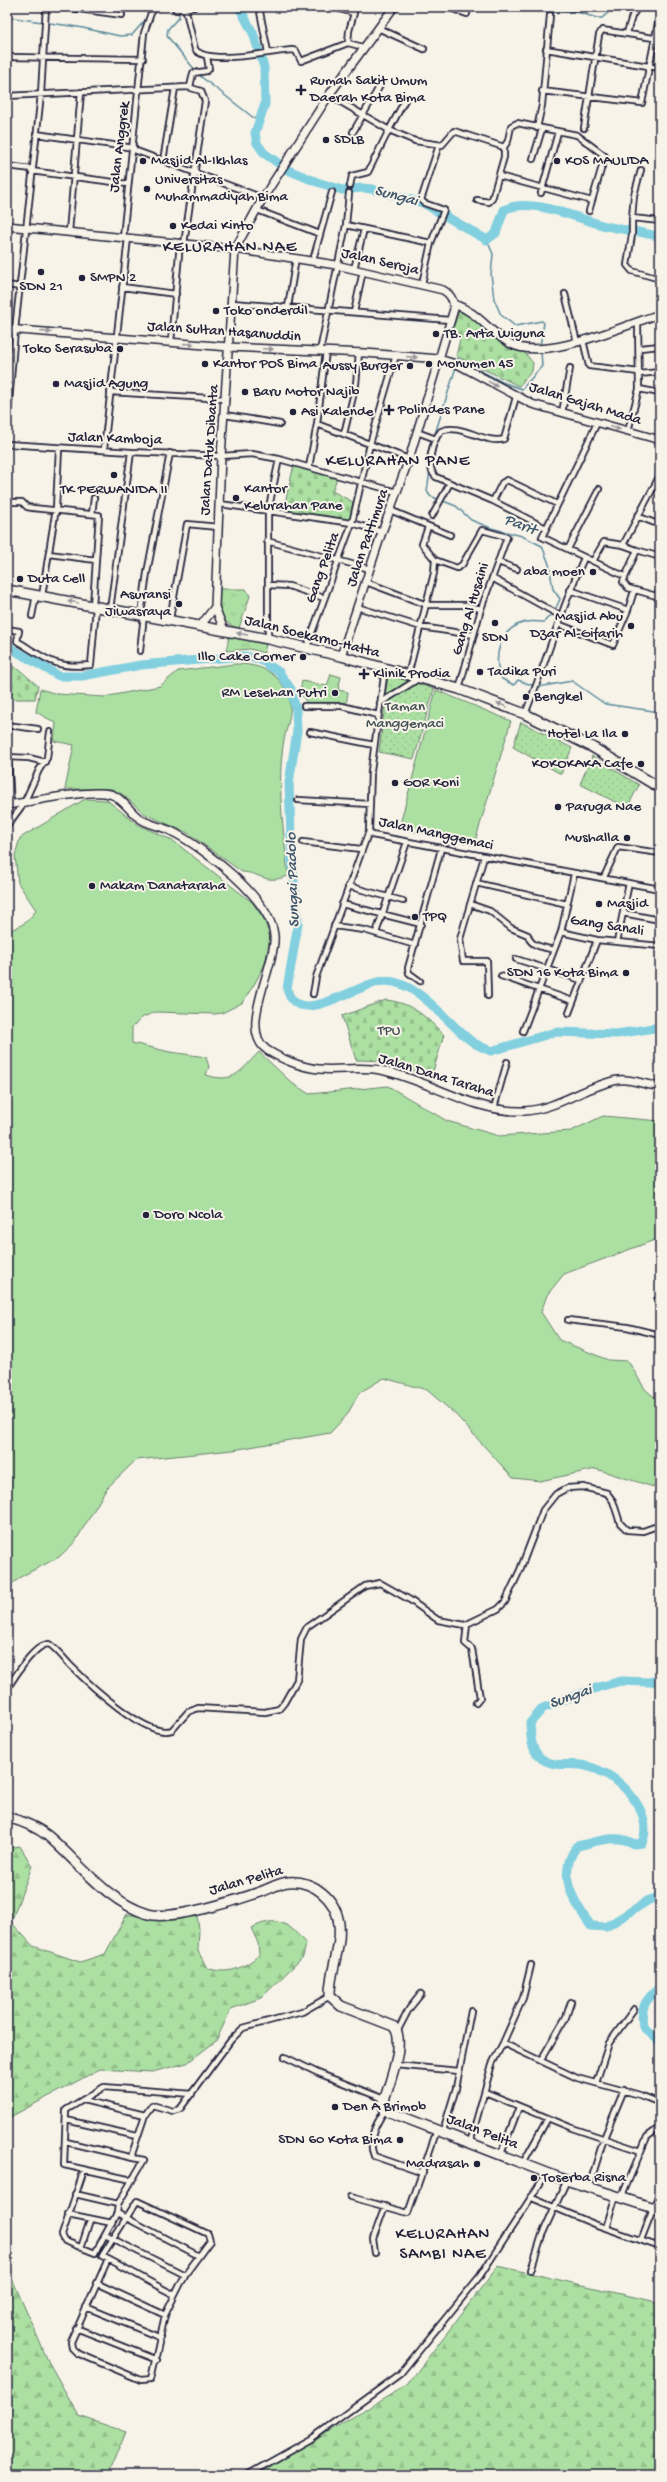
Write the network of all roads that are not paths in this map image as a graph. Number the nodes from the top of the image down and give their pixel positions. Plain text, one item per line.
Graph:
1 (46, 7) edge
2 (64, 7) edge
3 (156, 7) edge
4 (174, 7) edge
5 (194, 7) edge
6 (259, 7) edge
7 (279, 7) edge
8 (290, 7) edge
9 (332, 7) edge
10 (394, 7) edge
11 (447, 7) edge
12 (638, 7) edge
13 (185, 8) edge
14 (660, 13) edge
15 (467, 14) dead end
16 (122, 15) dead end
17 (550, 15) dead end
18 (378, 28) junction
19 (626, 33) junction
20 (658, 39) edge
21 (348, 43) junction
22 (363, 47) junction
23 (424, 48) dead end
24 (546, 49) junction
25 (266, 53) junction
26 (7, 57) edge
27 (44, 57) junction
28 (208, 57) junction
29 (595, 57) junction
30 (143, 59) junction
31 (649, 66) junction
32 (660, 68) edge
33 (380, 84) dead end
34 (190, 87) junction
35 (175, 88) junction
36 (140, 89) junction
37 (542, 91) junction
38 (81, 92) junction
39 (41, 94) junction
40 (330, 95) junction
41 (7, 96) edge
42 (588, 96) junction
43 (405, 100) dead end
44 (363, 114) junction
45 (540, 128) junction
46 (584, 128) dead end
47 (389, 130) junction
48 (353, 132) dead end
49 (558, 132) junction
50 (36, 134) junction
51 (77, 140) junction
52 (439, 145) junction
53 (504, 147) junction
54 (134, 149) junction
55 (533, 158) dead end
56 (163, 161) junction
57 (7, 166) edge
58 (31, 170) junction
59 (641, 170) dead end
60 (194, 172) junction
61 (73, 176) junction
62 (499, 176) junction
63 (128, 184) junction
64 (350, 186) dead end
65 (543, 187) junction
66 (332, 192) dead end
67 (349, 193) dead end
68 (541, 193) dead end
69 (263, 198) junction
70 (477, 200) dead end
71 (592, 201) junction
72 (257, 210) junction
73 (589, 211) dead end
74 (632, 218) junction
75 (660, 221) edge
76 (346, 225) junction
77 (7, 226) edge
78 (27, 228) junction
79 (364, 229) junction
80 (69, 232) junction
81 (320, 234) junction
82 (125, 238) junction
83 (182, 244) junction
84 (431, 244) junction
85 (235, 249) junction
86 (296, 258) junction
87 (313, 260) junction
88 (336, 265) junction
89 (354, 269) junction
90 (363, 271) junction
91 (660, 279) edge
92 (422, 284) junction
93 (7, 285) edge
94 (20, 287) junction
95 (122, 287) junction
96 (176, 294) junction
97 (565, 294) dead end
98 (232, 303) junction
99 (454, 304) junction
100 (288, 307) junction
101 (327, 310) junction
102 (354, 312) junction
103 (660, 314) edge
104 (450, 320) junction
105 (638, 322) junction
106 (7, 330) edge
107 (15, 330) junction
108 (116, 338) junction
109 (580, 341) junction
110 (171, 342) junction
111 (229, 346) junction
112 (660, 346) edge
113 (640, 348) junction
114 (323, 351) junction
115 (359, 353) junction
116 (396, 355) junction
117 (439, 359) junction
118 (570, 368) dead end
119 (660, 372) edge
120 (639, 373) junction
121 (639, 389) junction
122 (110, 392) junction
123 (660, 392) edge
124 (8, 395) edge
125 (516, 397) junction
126 (227, 399) junction
127 (562, 413) junction
128 (225, 415) junction
129 (280, 424) dead end
130 (317, 424) junction
131 (597, 424) junction
132 (7, 427) edge
133 (417, 432) junction
134 (628, 432) junction
135 (344, 434) junction
136 (435, 439) junction
137 (660, 440) edge
138 (7, 444) edge
139 (370, 444) junction
140 (59, 449) junction
141 (104, 449) junction
142 (131, 452) junction
143 (170, 453) junction
144 (221, 456) junction
145 (279, 459) junction
146 (409, 460) junction
147 (309, 467) junction
148 (660, 475) edge
149 (360, 482) junction
150 (450, 483) junction
151 (598, 489) dead end
152 (397, 492) junction
153 (94, 498) dead end
154 (493, 501) junction
155 (7, 502) edge
156 (220, 504) junction
157 (557, 504) junction
158 (56, 510) junction
159 (390, 510) junction
160 (268, 512) junction
161 (92, 514) junction
162 (432, 516) dead end
163 (637, 516) junction
164 (352, 523) junction
165 (660, 525) edge
166 (218, 527) junction
167 (428, 527) junction
168 (546, 528) junction
169 (382, 532) junction
170 (450, 535) dead end
171 (267, 541) junction
172 (623, 545) junction
173 (568, 549) junction
174 (637, 550) junction
175 (49, 554) junction
176 (660, 557) edge
177 (584, 558) junction
178 (96, 560) junction
179 (339, 560) junction
180 (435, 560) junction
181 (593, 561) junction
182 (498, 562) junction
183 (370, 569) junction
184 (517, 569) dead end
185 (624, 576) junction
186 (492, 578) junction
187 (366, 582) junction
188 (268, 585) junction
189 (660, 587) edge
190 (7, 590) edge
191 (570, 590) junction
192 (634, 591) junction
193 (39, 595) junction
194 (659, 597) edge
195 (324, 598) junction
196 (427, 605) junction
197 (94, 607) junction
198 (215, 607) junction
199 (357, 607) junction
200 (481, 609) junction
201 (110, 610) junction
202 (628, 610) junction
203 (143, 615) junction
204 (32, 616) dead end
205 (561, 616) junction
206 (170, 619) junction
207 (558, 624) junction
208 (201, 626) junction
209 (421, 627) junction
210 (7, 629) edge
211 (224, 630) junction
212 (474, 635) junction
213 (268, 639) junction
214 (306, 649) junction
215 (140, 652) dead end
216 (341, 656) junction
217 (385, 669) junction
218 (408, 675) junction
219 (419, 678) junction
220 (459, 689) junction
221 (380, 703) junction
222 (304, 706) dead end
223 (524, 714) junction
224 (378, 715) junction
225 (7, 725) edge
226 (38, 729) dead end
227 (50, 732) dead end
228 (310, 732) dead end
229 (7, 734) edge
230 (374, 745) junction
231 (8, 757) edge
232 (46, 762) junction
233 (660, 788) edge
234 (298, 800) dead end
235 (24, 803) junction
236 (370, 804) junction
237 (9, 805) edge
238 (7, 826) edge
239 (369, 831) junction
240 (303, 842) dead end
241 (407, 842) junction
242 (441, 848) junction
243 (361, 849) junction
244 (660, 853) edge
245 (484, 857) junction
246 (574, 874) junction
247 (604, 877) junction
248 (476, 883) junction
249 (630, 883) junction
250 (348, 886) junction
251 (660, 889) edge
252 (387, 897) junction
253 (403, 901) dead end
254 (342, 904) junction
255 (470, 904) junction
256 (567, 904) junction
257 (623, 913) junction
258 (382, 914) junction
259 (660, 920) edge
260 (421, 924) junction
261 (334, 926) junction
262 (561, 932) junction
263 (376, 933) junction
264 (597, 940) junction
265 (617, 942) junction
266 (415, 945) junction
267 (660, 946) edge
268 (554, 950) junction
269 (516, 959) dead end
270 (548, 968) junction
271 (501, 976) dead end
272 (581, 980) junction
273 (420, 981) dead end
274 (541, 989) junction
275 (313, 994) dead end
276 (488, 996) dead end
277 (573, 1001) junction
278 (569, 1013) dead end
279 (523, 1031) dead end
280 (507, 1062) dead end
281 (660, 1086) edge
282 (494, 1108) junction
283 (568, 1320) dead end
284 (660, 1335) edge
285 (660, 1525) edge
286 (467, 1624) junction
287 (7, 1689) edge
288 (476, 1703) dead end
289 (7, 1817) edge
290 (531, 1964) dead end
291 (421, 1994) dead end
292 (330, 1996) junction
293 (571, 2002) dead end
294 (634, 2009) dead end
295 (471, 2012) dead end
296 (398, 2032) junction
297 (504, 2043) junction
298 (285, 2057) dead end
299 (540, 2060) junction
300 (395, 2065) junction
301 (460, 2071) junction
302 (596, 2083) junction
303 (624, 2090) junction
304 (485, 2092) junction
305 (192, 2094) junction
306 (384, 2099) junction
307 (83, 2100) junction
308 (660, 2103) edge
309 (519, 2107) junction
310 (660, 2107) edge
311 (385, 2110) junction
312 (145, 2115) junction
313 (548, 2118) junction
314 (66, 2120) junction
315 (660, 2126) edge
316 (440, 2130) junction
317 (137, 2136) junction
318 (604, 2138) junction
319 (66, 2142) junction
320 (470, 2143) junction
321 (641, 2151) junction
322 (501, 2154) junction
323 (133, 2158) junction
324 (523, 2163) junction
325 (84, 2170) junction
326 (423, 2173) junction
327 (547, 2173) junction
328 (132, 2180) junction
329 (567, 2180) junction
330 (589, 2187) junction
331 (660, 2191) edge
332 (75, 2194) junction
333 (619, 2196) junction
334 (351, 2197) dead end
335 (532, 2198) junction
336 (118, 2204) junction
337 (385, 2206) junction
338 (555, 2208) junction
339 (656, 2208) edge
340 (117, 2213) junction
341 (68, 2214) junction
342 (126, 2218) junction
343 (90, 2220) junction
344 (112, 2223) junction
345 (606, 2228) junction
346 (105, 2235) junction
347 (113, 2238) junction
348 (641, 2240) junction
349 (660, 2247) edge
350 (81, 2248) junction
351 (375, 2253) dead end
352 (199, 2256) junction
353 (108, 2259) junction
354 (531, 2270) dead end
355 (185, 2275) junction
356 (96, 2283) junction
357 (175, 2295) junction
358 (86, 2307) junction
359 (165, 2315) junction
360 (76, 2328) junction
361 (161, 2338) junction
362 (156, 2360) junction
363 (247, 2475) edge

1 - 27 street
2 - 16 street
3 - 30 street, Jalan Anggrek
4 - 13 street
5 - 13 street
6 - 25 street
7 - 8 street
9 - 21 street
10 - 18 street, Jalan Datuk Dibanta
11 - 15 street
12 - 19 street
13 - 28 street
14 - 20 street
17 - 24 street
18 - 22 street, Jalan Datuk Dibanta
18 - 23 street
19 - 20 street
19 - 29 street
20 - 31 street
21 - 22 street
21 - 25 street
22 - 40 street, Jalan Datuk Dibanta
24 - 29 street
24 - 37 street
25 - 28 street
26 - 27 street
27 - 30 street
27 - 39 street
28 - 34 street
29 - 31 street
29 - 42 street
30 - 36 street, Jalan Anggrek
31 - 32 street
31 - 42 street
33 - 44 street
34 - 35 street
34 - 60 street
35 - 36 street
35 - 56 street
36 - 38 street
36 - 54 street, Jalan Anggrek
37 - 42 street
37 - 45 street
38 - 39 street
38 - 51 street
39 - 41 street
39 - 50 street
40 - 44 street
40 - 69 street, Jalan Datuk Dibanta
42 - 46 street
43 - 47 street
44 - 47 street
44 - 48 street
45 - 49 street
45 - 53 street
45 - 55 street
47 - 52 street
47 - 64 street
49 - 65 street
49 - 71 street
50 - 51 street
50 - 58 street
51 - 54 street
51 - 61 street
52 - 53 street
52 - 84 street
53 - 62 street
54 - 56 street
54 - 63 street, Jalan Anggrek
56 - 60 street
57 - 58 street
58 - 61 street
58 - 78 street
59 - 74 street
60 - 69 street
60 - 83 street
61 - 63 street
61 - 80 street
62 - 65 street
62 - 70 street
63 - 82 street, Jalan Anggrek
65 - 68 street
65 - 71 street
66 - 81 street
67 - 76 street
69 - 72 street, Jalan Datuk Dibanta
71 - 73 street
72 - 81 street
72 - 85 street, Jalan Datuk Dibanta
74 - 75 street
74 - 91 street
76 - 79 street
76 - 88 street
77 - 78 street
78 - 80 street
78 - 94 street
79 - 84 street
79 - 89 street
80 - 82 street
81 - 87 street
82 - 83 street
82 - 95 street, Jalan Anggrek
83 - 85 street
83 - 96 street
84 - 92 street
85 - 86 street, Jalan Seroja
85 - 98 street, Jalan Datuk Dibanta
86 - 87 street, Jalan Seroja
86 - 100 street
87 - 88 street, Jalan Seroja
88 - 89 street, Jalan Seroja
88 - 101 street
89 - 90 street, Jalan Seroja
90 - 92 street, Jalan Seroja
90 - 102 street
92 - 99 street, Jalan Seroja
93 - 94 street
94 - 107 street
95 - 96 street
95 - 108 street, Jalan Anggrek
96 - 110 street
97 - 109 street
98 - 100 street
98 - 111 street, Jalan Datuk Dibanta
99 - 104 street
99 - 109 street, Jalan Seroja
100 - 101 street
101 - 102 street
101 - 114 street
102 - 104 street
103 - 105 street, Jalan Seroja
104 - 117 street
105 - 109 street, Jalan Seroja
105 - 113 street
106 - 107 street, Jalan Sultan Hasanuddin
107 -> 108 street, Jalan Sultan Hasanuddin
107 - 124 street
108 - 110 street, Jalan Sultan Hasanuddin
108 - 122 street, Jalan Anggrek
109 - 120 street
110 -> 111 street, Jalan Sultan Hasanuddin
111 -> 114 street, Jalan Sultan Hasanuddin
111 - 126 street, Jalan Datuk Dibanta
112 - 113 street
113 - 120 street
114 - 115 street, Jalan Sultan Hasanuddin
114 - 130 street
115 - 116 street, Jalan Sultan Hasanuddin
115 - 135 street
116 -> 117 street, Jalan Sultan Hasanuddin
116 - 139 street, Gang Pelita
117 -> 125 street, Jalan Gajah Mada
117 - 133 street, Jalan Pattimura
118 - 127 street
119 - 120 street
120 - 121 street
121 - 123 street
121 - 134 street
122 - 126 street
122 - 141 street, Jalan Anggrek
124 - 132 street
125 - 127 street, Jalan Gajah Mada
125 - 136 street
126 - 128 street, Jalan Datuk Dibanta
127 - 131 street, Jalan Gajah Mada
128 - 129 street
128 - 144 street, Jalan Datuk Dibanta
130 - 135 street
130 - 147 street
131 -> 134 street, Jalan Gajah Mada
131 - 157 street
133 - 136 street
133 - 146 street, Jalan Pattimura
134 - 137 street, Jalan Gajah Mada
135 - 139 street
136 - 150 street
138 - 140 street, Jalan Kamboja
139 - 146 street
139 - 149 street, Gang Pelita
140 - 141 street, Jalan Kamboja
140 - 158 street
141 - 142 street, Jalan Kamboja
142 - 143 street, Jalan Kamboja
142 - 201 street
143 - 144 street, Jalan Kamboja
143 - 203 street
144 - 145 street, Jalan Kamboja
144 - 156 street, Jalan Datuk Dibanta
145 - 147 street, Jalan Kamboja
145 - 160 street
146 - 152 street, Jalan Pattimura
147 - 149 street, Jalan Kamboja
148 - 163 street
149 - 152 street, Jalan Kamboja
149 - 164 street, Gang Pelita
150 - 154 street
150 - 162 street
151 - 173 street
152 - 159 street, Jalan Pattimura
153 - 161 street
154 - 157 street
154 - 168 street
155 - 158 street
156 - 160 street
156 - 166 street, Jalan Datuk Dibanta
157 - 168 street
158 - 161 street
158 - 175 street
159 - 167 street
159 - 169 street, Jalan Pattimura
160 - 164 street
160 - 171 street
161 - 178 street
163 - 165 street
163 - 172 street
164 - 169 street
164 - 179 street, Gang Pelita
166 - 198 street, Jalan Datuk Dibanta
166 - 206 street
167 - 170 street
167 - 180 street
168 - 173 street
169 - 183 street, Jalan Pattimura
171 - 179 street
171 - 188 street
172 - 174 street
172 - 181 street
173 - 177 street
174 - 176 street
174 - 185 street
175 - 178 street
175 - 193 street
177 - 181 street
177 - 191 street
178 - 197 street
179 - 183 street
179 - 195 street, Gang Pelita
180 - 182 street, Gang Al Husaini
180 - 196 street
181 - 185 street
182 - 184 street
182 - 186 street, Gang Al Husaini
183 - 187 street, Jalan Pattimura
185 - 192 street
186 - 200 street, Gang Al Husaini
186 - 205 street
187 - 196 street
187 - 199 street, Jalan Pattimura
188 - 195 street
188 - 213 street
189 - 194 street
190 - 193 highway, Jalan Soekarno-Hatta
191 - 202 street
191 - 205 street
192 - 194 street
192 - 202 street
197 -> 193 highway, Jalan Soekarno-Hatta
193 - 204 street
195 - 214 street, Gang Pelita
196 - 200 street
196 - 209 street
197 - 201 highway, Jalan Soekarno-Hatta
197 - 210 street
198 - 208 street
198 - 211 street, Jalan Datuk Dibanta
199 - 209 street
199 - 216 street, Jalan Pattimura
200 - 212 street, Gang Al Husaini
201 - 203 highway, Jalan Soekarno-Hatta
202 - 207 street
203 - 206 highway, Jalan Soekarno-Hatta
203 - 215 street
205 - 207 street
206 - 208 highway, Jalan Soekarno-Hatta
207 - 223 street
208 - 211 highway, Jalan Soekarno-Hatta
209 - 212 street
209 - 218 street
213 -> 211 highway, Jalan Soekarno-Hatta
212 - 220 street, Gang Al Husaini
213 - 214 highway, Jalan Soekarno-Hatta
214 - 216 highway, Jalan Soekarno-Hatta
216 - 217 highway, Jalan Soekarno-Hatta
217 - 218 highway, Jalan Soekarno-Hatta
217 - 221 street, Jalan Manggemaci
218 - 219 highway, Jalan Soekarno-Hatta
219 - 220 highway, Jalan Soekarno-Hatta
219 - 221 street
223 -> 220 highway, Jalan Soekarno-Hatta
221 - 224 street, Jalan Manggemaci
222 - 224 street
223 - 233 highway, Jalan Soekarno-Hatta
224 - 230 street, Jalan Manggemaci
225 - 226 street
225 - 229 street
227 - 232 street
228 - 230 street
230 - 236 street, Jalan Manggemaci
231 - 232 street
231 - 237 street
232 - 235 street
234 - 236 street
235 - 237 street, Jalan Dana Taraha
235 - 238 street
235 - 282 street, Jalan Dana Taraha
236 - 239 street, Jalan Manggemaci
239 - 241 street, Jalan Manggemaci
239 - 243 street
240 - 243 street
241 - 242 street, Jalan Manggemaci
241 - 252 street
242 - 245 street, Jalan Manggemaci
242 - 260 street
243 - 250 street
244 - 247 street
245 - 246 street, Jalan Manggemaci
245 - 248 street
246 - 247 street, Jalan Manggemaci
246 - 256 street, Gang Sanali
247 - 249 street, Jalan Manggemaci
248 - 255 street
248 - 256 street
249 - 251 street, Jalan Manggemaci
249 - 257 street
250 - 252 street
250 - 254 street
252 - 253 street
252 - 258 street
254 - 258 street
254 - 261 street
255 - 268 street
255 - 276 street
256 - 262 street, Gang Sanali
257 - 259 street
257 - 265 street
258 - 260 street
258 - 263 street
260 - 266 street
261 - 263 street
261 - 275 street
262 - 264 street, Gang Sanali
262 - 268 street
263 - 266 street
264 - 265 street, Gang Sanali
264 - 272 street
265 - 267 street, Gang Sanali
266 - 273 street
268 - 270 street
269 - 270 street
270 - 272 street
270 - 274 street
271 - 274 street
272 - 277 street
274 - 277 street
274 - 279 street
277 - 278 street
280 - 282 street
281 - 282 street, Jalan Dana Taraha
283 - 284 street
285 - 286 street
286 - 287 street
286 - 288 street
289 - 292 highway, Jalan Pelita
290 - 297 street
291 - 296 street
292 - 296 highway
292 - 305 street
293 - 299 street
294 - 302 street
295 - 301 street
296 - 300 highway
297 - 299 street
297 - 304 street
298 - 306 street
299 - 302 street
300 - 301 street
300 - 306 highway
301 - 316 street
302 - 303 street
303 - 308 street
303 - 318 street
304 - 309 street
304 - 320 street
305 - 307 street
305 - 312 street
306 - 311 highway
307 - 312 street
307 - 314 street
309 - 313 street
309 - 322 street
310 - 315 street
311 - 316 highway, Jalan Pelita
311 - 326 street
312 - 317 street
313 - 318 street
313 - 324 street
314 - 317 street
314 - 319 street
315 - 321 street
316 - 320 highway, Jalan Pelita
316 - 326 street
317 - 323 street
318 - 321 street
318 - 330 street
319 - 323 street
319 - 325 street
320 - 322 highway, Jalan Pelita
321 - 333 street
322 - 324 highway, Jalan Pelita
323 - 328 street
324 - 327 highway, Jalan Pelita
325 - 328 street
325 - 332 street
326 - 337 street
327 - 329 highway, Jalan Pelita
327 - 335 street
328 - 336 street
329 - 330 highway, Jalan Pelita
329 - 338 street
330 - 333 highway, Jalan Pelita
331 - 339 street
332 - 336 street
332 - 341 street
333 - 339 highway, Jalan Pelita
333 - 345 street
334 - 337 street
335 - 338 street
335 - 363 street
336 - 340 street
337 - 351 street
338 - 345 street
338 - 354 street
339 - 348 street
340 - 342 street
340 - 344 street
341 - 343 street
341 - 350 street
342 - 347 street
342 - 352 street
342 - 352 street
343 - 344 street
343 - 350 street
344 - 346 street
345 - 348 street
346 - 347 street
346 - 350 street
347 - 353 street
347 - 355 street
348 - 349 street
352 - 355 street
353 - 356 street
353 - 357 street
355 - 357 street
356 - 358 street
356 - 359 street
357 - 359 street
358 - 360 street
358 - 361 street
359 - 361 street
360 - 362 street
360 - 362 street
361 - 362 street

